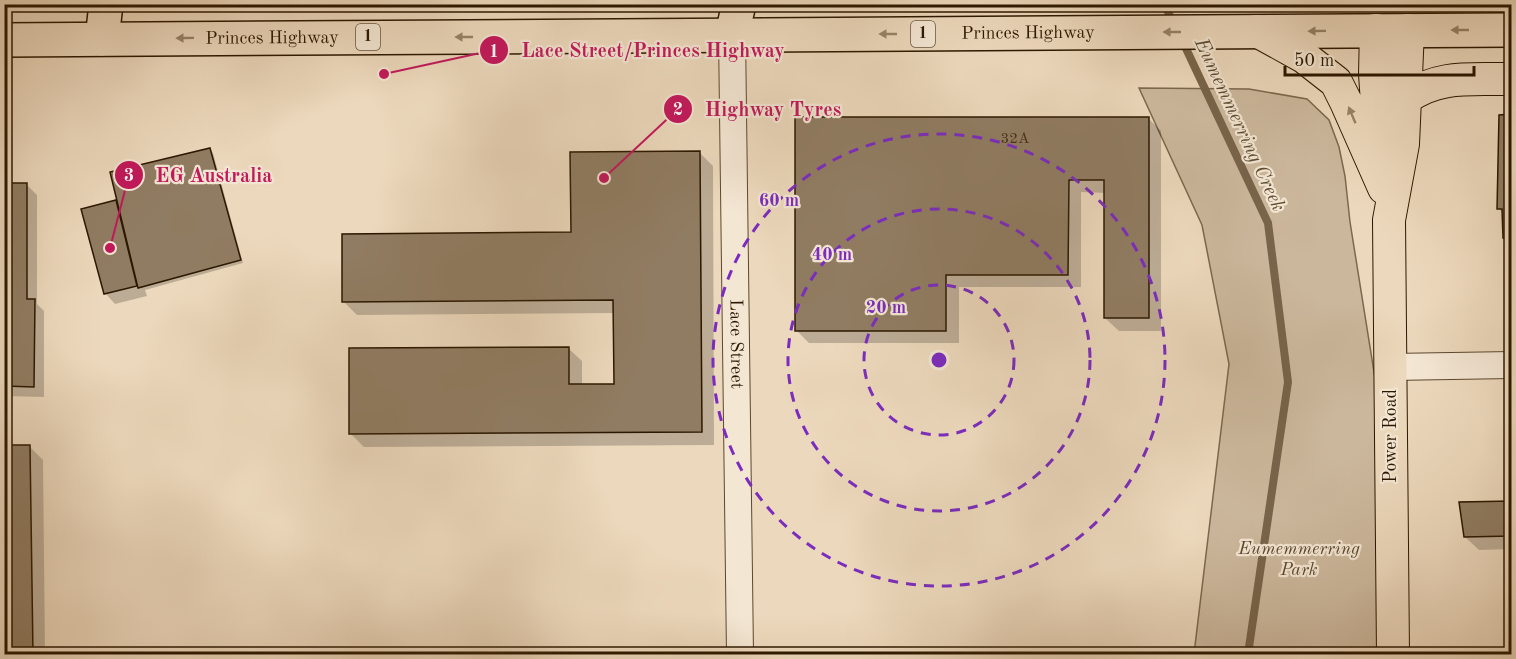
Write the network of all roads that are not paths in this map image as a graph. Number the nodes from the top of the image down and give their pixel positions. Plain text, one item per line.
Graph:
1 (106, 4) edge
2 (733, 14) edge
3 (1376, 17) edge
4 (1409, 17) edge
5 (1512, 30) edge
6 (1243, 31) junction
7 (102, 39) junction
8 (4, 40) edge
9 (1512, 79) edge
10 (1406, 98) junction
11 (1387, 203) junction
12 (1512, 365) edge
13 (1391, 367) junction
14 (740, 654) edge
15 (1393, 654) edge

1 - 7 highway
6 -> 2 highway, Princes Highway / 1
2 -> 7 highway, Princes Highway / 1
2 - 14 street, Lace Street
3 - 4 highway, Princes Highway / 1
3 -> 6 highway, Princes Highway / 1
3 - 11 main road, Power Road
5 -> 4 highway, Princes Highway / 1
4 - 10 main road, Power Road
11 -> 6 main road
7 - 8 highway, Princes Highway / 1
9 - 10 main road
10 - 11 main road, Power Road
11 - 13 main road, Power Road
12 - 13 street
13 - 15 main road, Power Road

